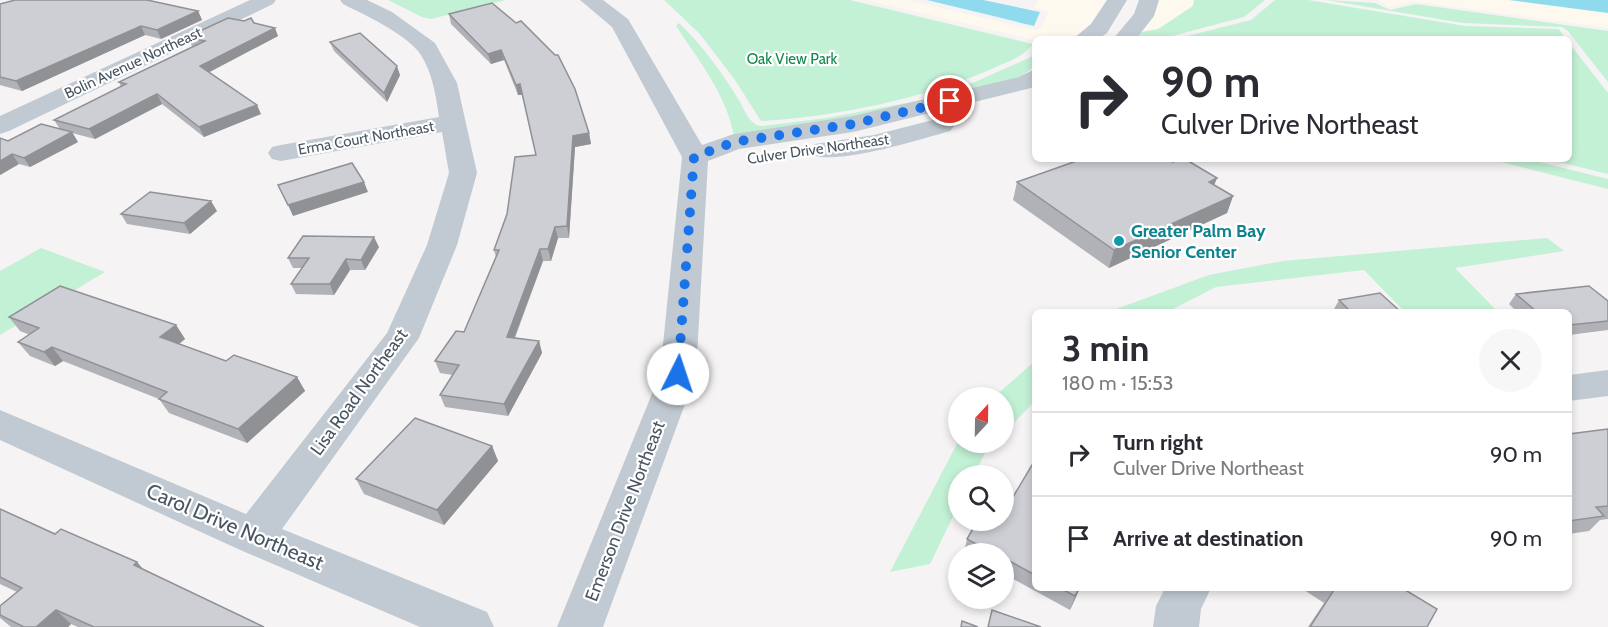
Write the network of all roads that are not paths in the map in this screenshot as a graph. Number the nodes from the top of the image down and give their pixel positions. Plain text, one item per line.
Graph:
1 (266, 0) edge
2 (350, 0) edge
3 (590, 0) edge
4 (1117, 0) edge
5 (1149, 0) edge
6 (1088, 36) edge
7 (1127, 36) edge
8 (1032, 78) edge
9 (1032, 99) edge
10 (452, 123) junction
11 (0, 126) edge
12 (281, 153) dead end
13 (694, 157) junction
14 (1608, 383) edge
15 (1572, 388) edge
16 (0, 424) edge
17 (253, 536) junction
18 (1187, 591) edge
19 (471, 627) edge
20 (580, 627) edge
21 (1176, 627) edge

1 - 11 street, Bolin Avenue Northeast
2 - 10 street, Lisa Road Northeast
3 - 13 street
4 - 6 street
5 - 7 street
8 - 13 street, Culver Drive Northeast
9 - 13 street, Culver Drive Northeast
10 - 12 street, Erma Court Northeast
10 - 17 street, Lisa Road Northeast
13 - 20 street, Emerson Drive Northeast
14 - 15 street
16 - 17 street, Carol Drive Northeast
17 - 19 street, Carol Drive Northeast
18 - 21 street

